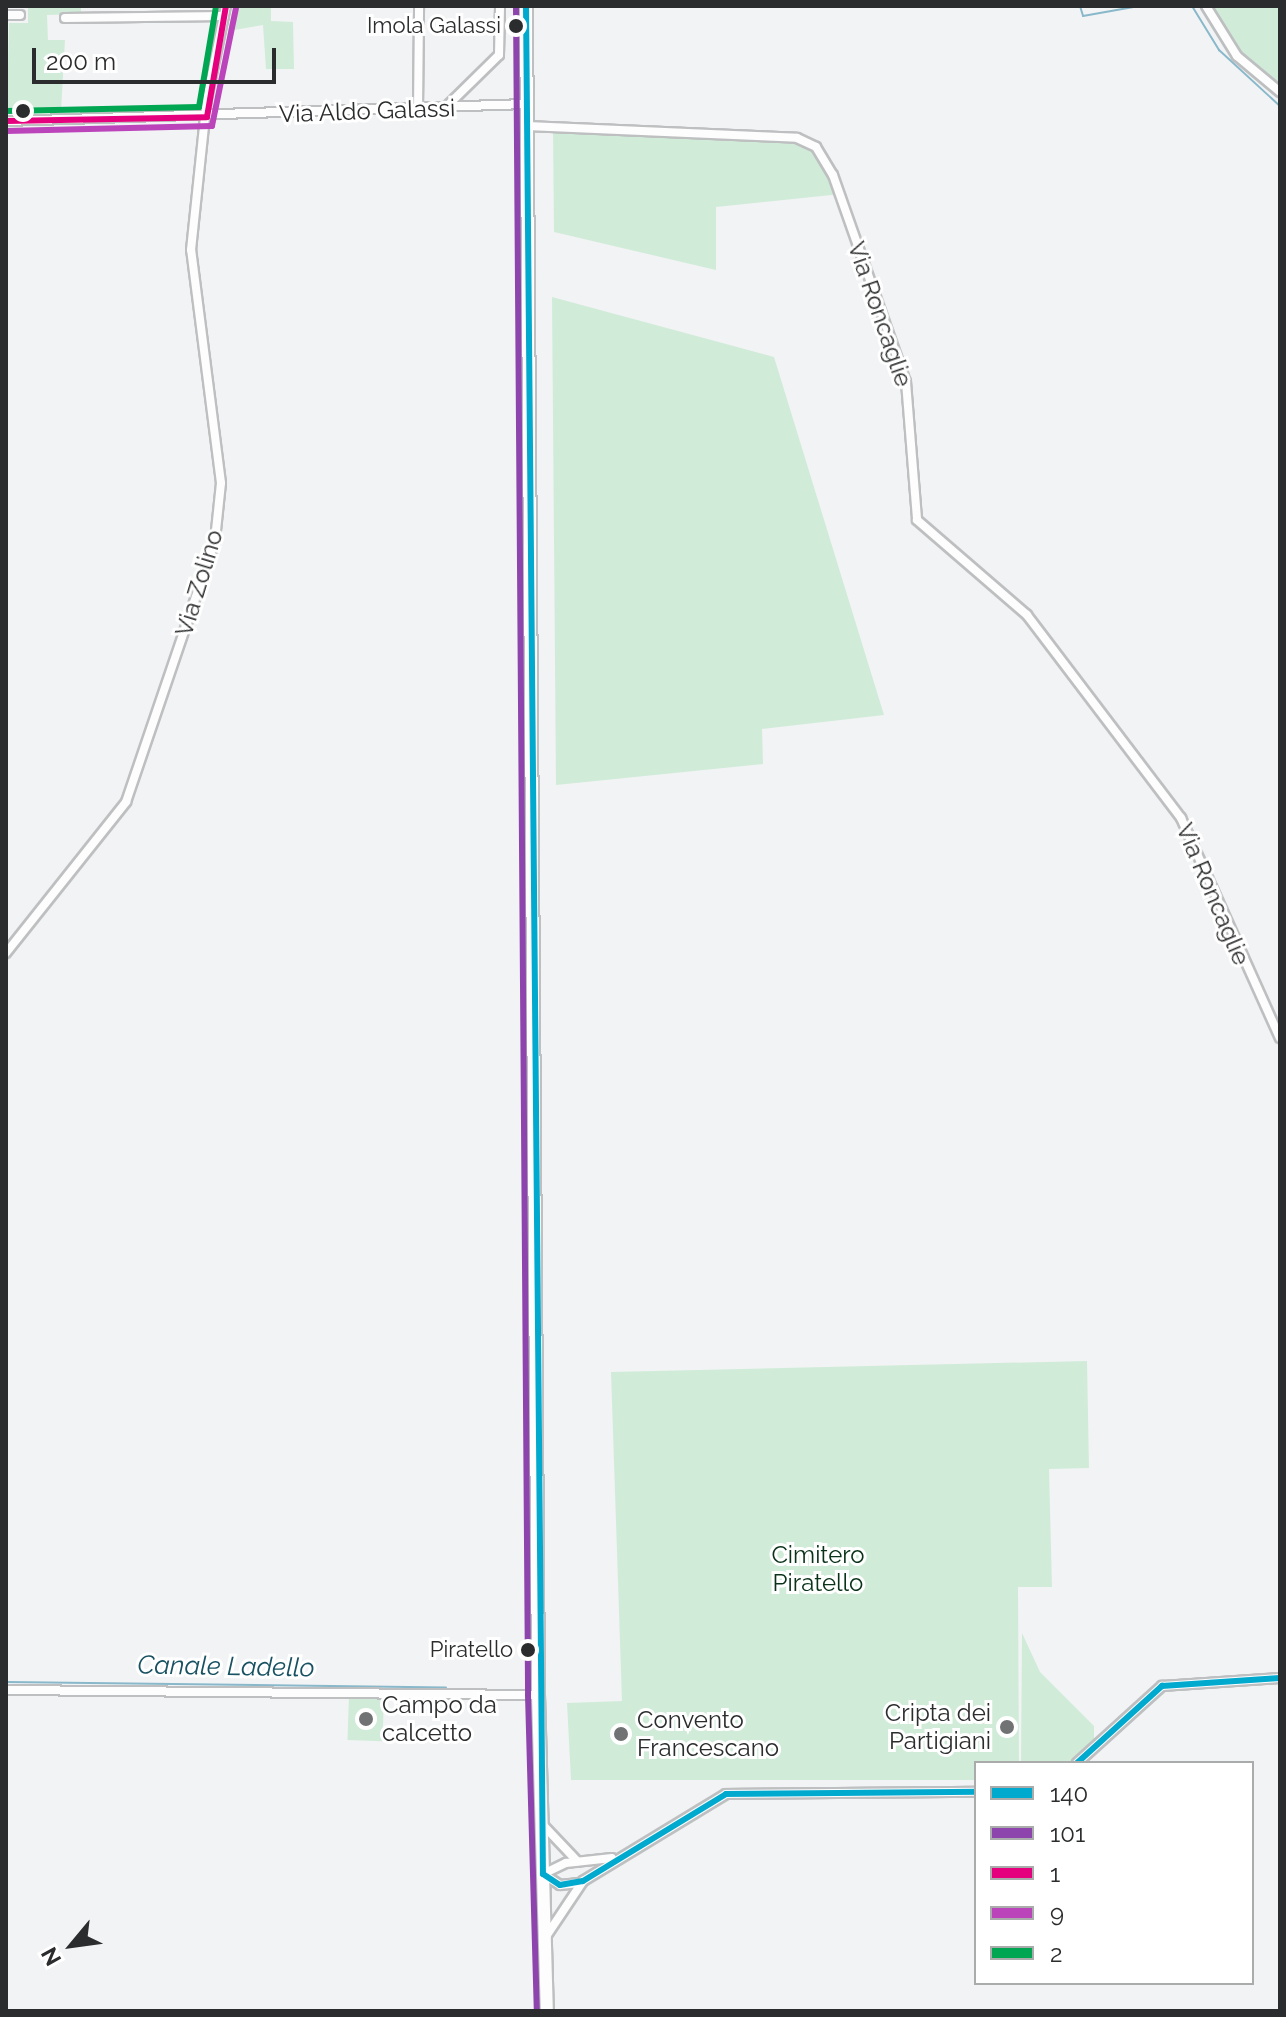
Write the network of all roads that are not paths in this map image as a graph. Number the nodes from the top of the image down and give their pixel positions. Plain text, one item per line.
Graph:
1 (419, 6) edge
2 (500, 6) edge
3 (526, 6) edge
4 (1206, 6) edge
5 (225, 11) edge
6 (6, 15) edge
7 (20, 15) dead end
8 (65, 18) dead end
9 (1280, 92) edge
10 (527, 104) junction
11 (446, 107) junction
12 (418, 109) junction
13 (207, 117) junction
14 (6, 121) edge
15 (527, 126) junction
16 (6, 953) edge
17 (1280, 1038) edge
18 (1280, 1678) edge
19 (6, 1690) edge
20 (538, 1695) junction
21 (1079, 1761) edge
22 (974, 1792) edge
23 (542, 1822) junction
24 (627, 1852) junction
25 (582, 1864) junction
26 (543, 1874) junction
27 (583, 1881) junction
28 (546, 1939) junction
29 (547, 2011) edge

1 - 12 street
2 - 11 street
3 - 10 main road
4 - 9 street
5 - 8 street
5 - 13 street, Via Zolino
6 - 7 street
10 - 11 street, Via Aldo Galassi
10 - 15 main road
11 - 12 street, Via Aldo Galassi
12 - 13 street, Via Aldo Galassi
13 - 14 street, Via Aldo Galassi
13 - 16 street, Via Zolino
15 - 17 street, Via Roncaglie
15 - 20 main road
18 - 21 street
19 - 20 street
20 - 23 main road
22 - 24 street
23 - 25 street
23 - 26 main road
24 - 25 street
24 - 27 street
25 - 26 street
26 - 27 street
26 - 28 main road
27 - 28 street
28 - 29 main road

